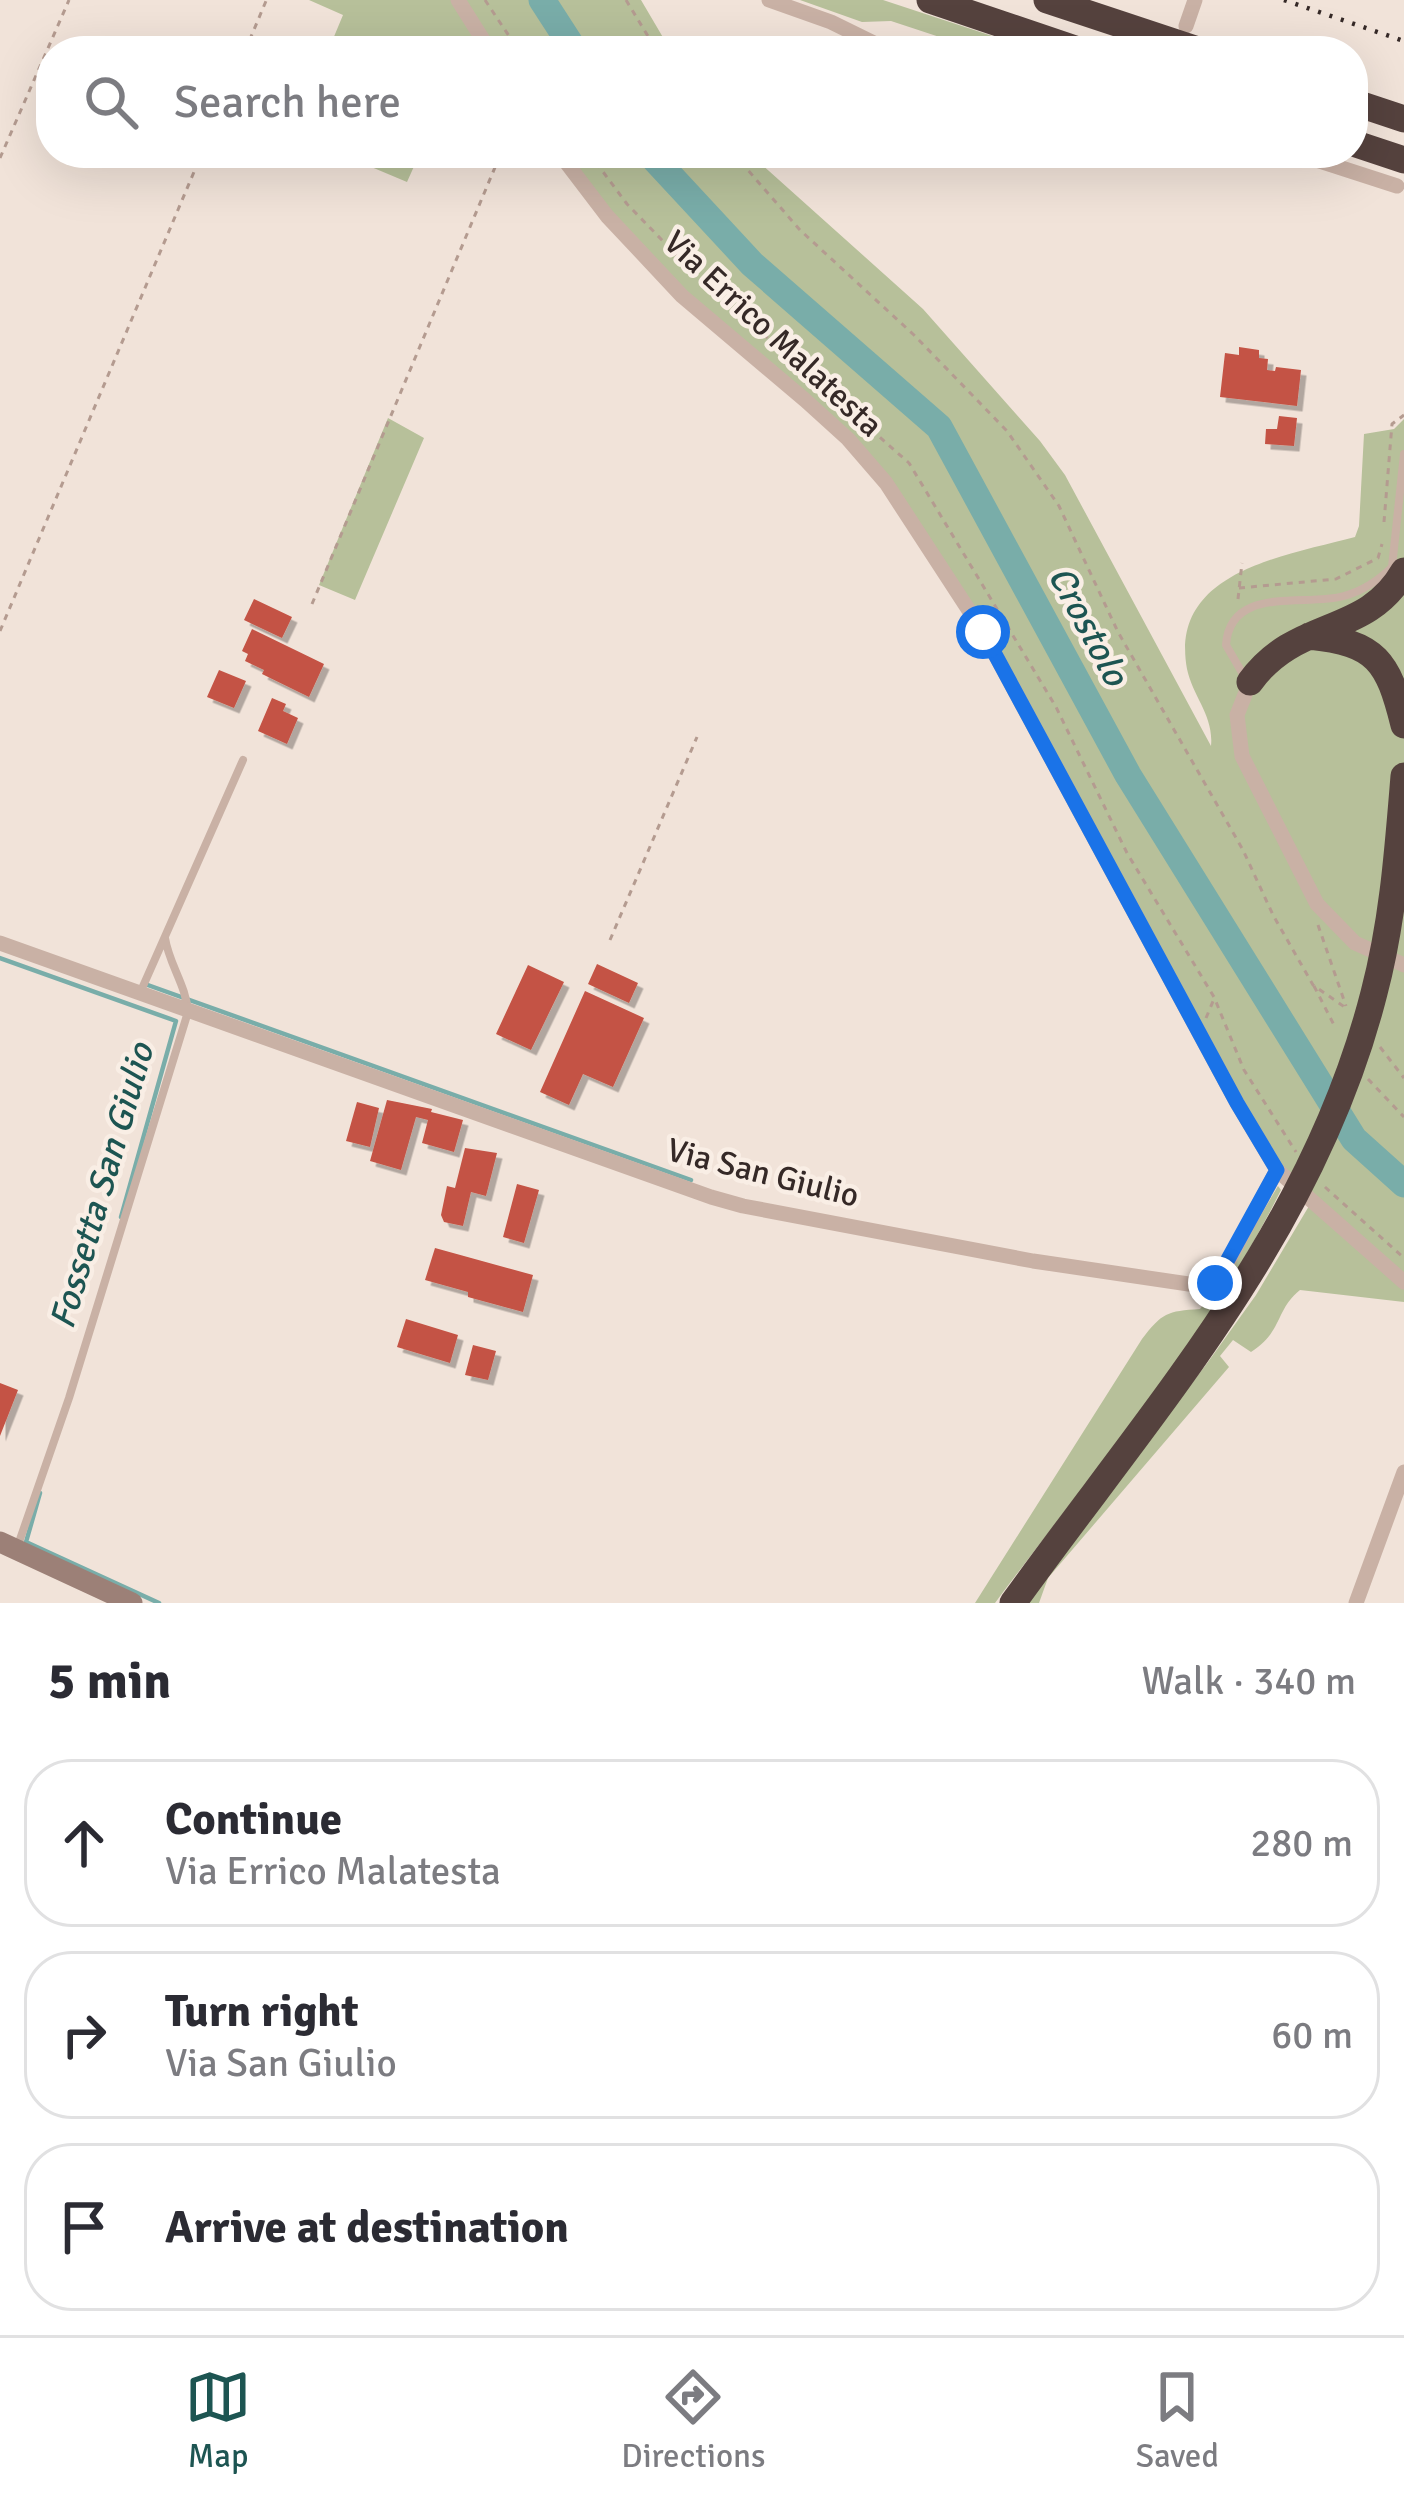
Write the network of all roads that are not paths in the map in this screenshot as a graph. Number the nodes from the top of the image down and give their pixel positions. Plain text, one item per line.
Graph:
1 (458, 0) edge
2 (769, 0) edge
3 (930, 0) edge
4 (1048, 0) edge
5 (1195, 0) edge
6 (1186, 26) dead end
7 (481, 36) edge
8 (859, 36) edge
9 (1037, 36) edge
10 (1156, 36) edge
11 (1368, 107) edge
12 (1404, 118) edge
13 (1368, 152) edge
14 (1368, 165) edge
15 (570, 168) edge
16 (1401, 171) edge
17 (1404, 454) edge
18 (1404, 572) edge
19 (1305, 635) junction
20 (1250, 682) junction
21 (1404, 725) edge
22 (243, 760) dead end
23 (1404, 776) edge
24 (165, 938) junction
25 (0, 943) edge
26 (1404, 965) edge
27 (140, 993) junction
28 (188, 1012) junction
29 (1277, 1170) junction
30 (1404, 1282) edge
31 (1404, 1472) edge
32 (8, 1546) edge
33 (132, 1603) edge
34 (1013, 1603) edge
35 (1356, 1603) edge

1 - 7 street
2 - 8 street
3 - 9 highway
4 - 10 highway
5 - 6 street
11 - 12 highway
13 - 16 highway
14 - 16 street
15 - 29 street, Via Errico Malatesta
17 - 20 lane
18 - 19 highway
19 - 20 highway
19 - 21 highway
20 - 26 street
22 - 24 lane
23 - 34 highway
24 - 27 lane
24 - 28 lane
25 - 27 street, Via San Giulio
27 - 28 street, Via San Giulio
28 - 29 street, Via San Giulio
28 - 32 lane
29 - 30 street, Via Errico Malatesta
31 - 35 street
32 - 33 street

